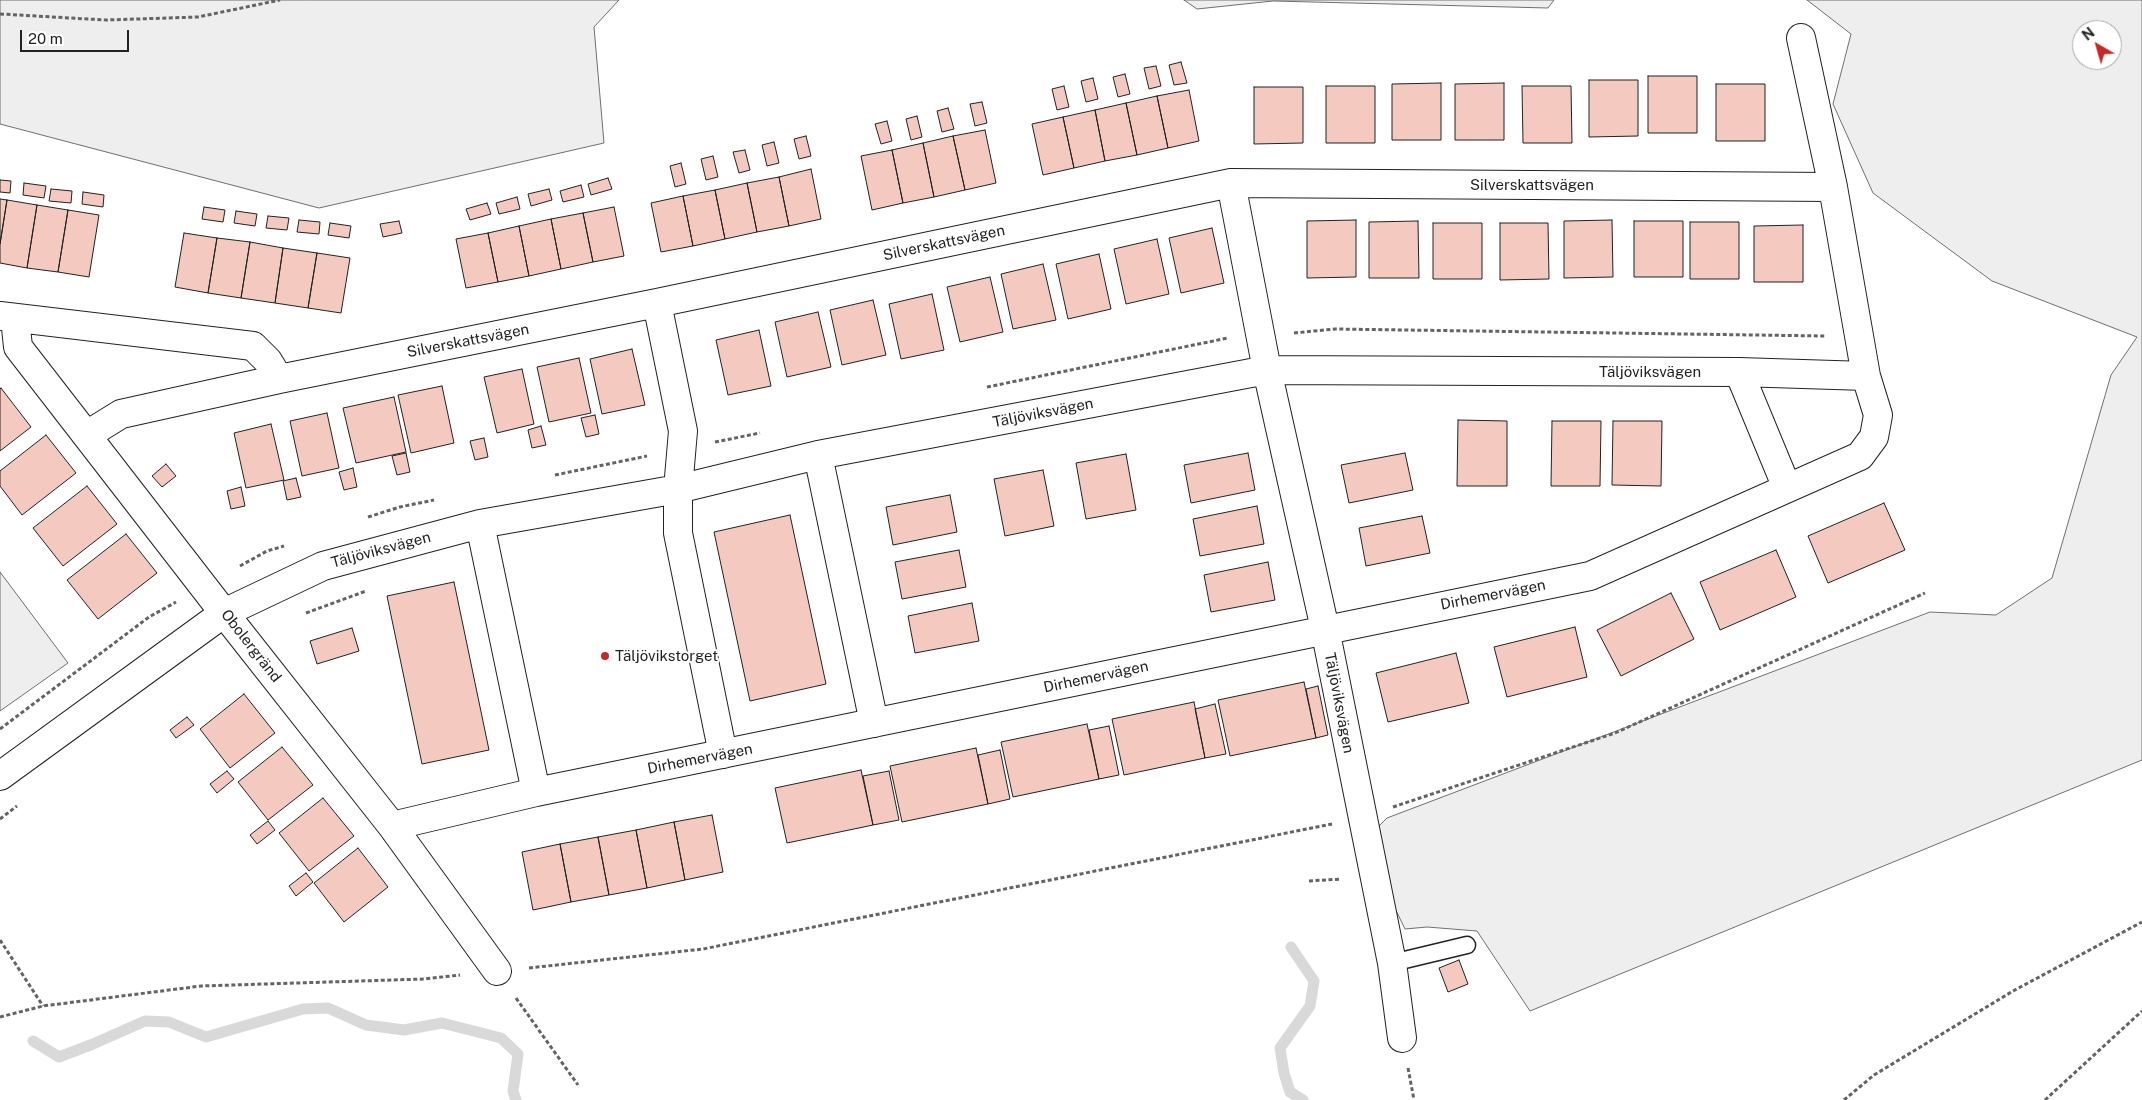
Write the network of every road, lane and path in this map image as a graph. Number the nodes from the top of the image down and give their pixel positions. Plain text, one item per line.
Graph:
1 (280, 0) edge
2 (0, 14) edge
3 (1801, 38) dead end
4 (1231, 183) junction
5 (1833, 187) junction
6 (657, 303) junction
7 (8, 317) edge
8 (1267, 370) junction
9 (1739, 372) junction
10 (1866, 376) junction
11 (279, 379) junction
12 (87, 435) junction
13 (818, 455) junction
14 (1787, 488) junction
15 (678, 489) junction
16 (480, 524) junction
17 (1925, 593) dead end
18 (224, 613) junction
19 (1325, 629) junction
20 (874, 723) junction
21 (722, 754) junction
22 (0, 776) edge
23 (536, 792) junction
24 (1361, 818) junction
25 (392, 826) junction
26 (2142, 922) edge
27 (0, 940) edge
28 (1467, 945) dead end
29 (1392, 964) junction
30 (497, 972) junction
31 (43, 1006) junction
32 (2142, 1012) edge
33 (0, 1017) edge
34 (1402, 1038) dead end
35 (578, 1085) dead end
36 (1844, 1100) edge
37 (2045, 1100) edge

1 - 2 path
3 - 5 street
4 - 5 street, Silverskattsvägen
4 - 6 street, Silverskattsvägen
4 - 8 street
5 - 10 street
6 - 11 street, Silverskattsvägen
6 - 15 street
7 - 11 street
7 - 12 street, Obolergränd
8 - 9 street, Täljöviksvägen
8 - 13 street, Täljöviksvägen
8 - 19 street, Täljöviksvägen
9 - 10 street, Täljöviksvägen
9 - 14 street
10 - 14 street
11 - 12 street, Silverskattsvägen
12 - 18 street, Obolergränd
13 - 15 street, Täljöviksvägen
13 - 20 street
14 - 19 street, Dirhemervägen
15 - 16 street, Täljöviksvägen
15 - 21 street
16 - 18 street, Täljöviksvägen
16 - 23 street
17 - 24 path
18 - 22 street, Täljöviksvägen
18 - 25 street, Obolergränd
19 - 20 street, Dirhemervägen
19 - 24 street, Täljöviksvägen
20 - 21 street, Dirhemervägen
21 - 23 street, Dirhemervägen
23 - 25 street, Dirhemervägen
24 - 29 street, Täljöviksvägen
24 - 30 path
25 - 30 street, Obolergränd
26 - 36 path
27 - 31 path
28 - 29 lane
29 - 34 street, Täljöviksvägen
30 - 31 path
30 - 35 path
31 - 33 path
32 - 37 path

